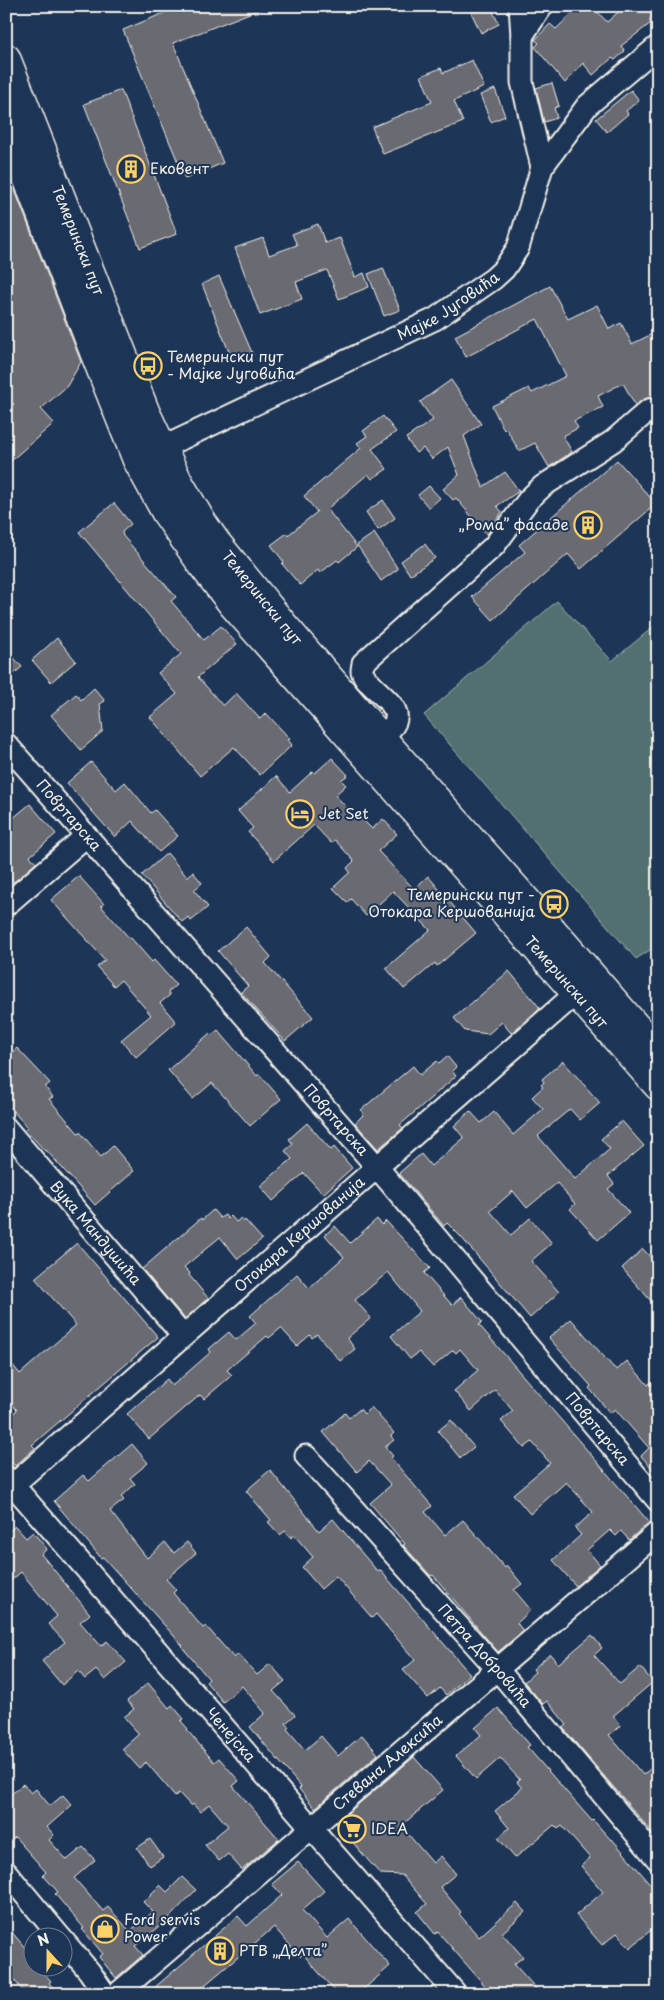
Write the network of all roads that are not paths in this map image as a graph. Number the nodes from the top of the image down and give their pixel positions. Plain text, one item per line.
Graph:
1 (520, 6) edge
2 (537, 7) edge
3 (522, 36) junction
4 (655, 52) edge
5 (6, 58) edge
6 (6, 123) edge
7 (542, 167) junction
8 (658, 409) edge
9 (149, 454) junction
10 (381, 738) junction
11 (6, 744) edge
12 (86, 836) junction
13 (6, 905) edge
14 (585, 985) junction
15 (658, 1052) edge
16 (658, 1086) edge
17 (6, 1128) edge
18 (377, 1167) junction
19 (184, 1336) junction
20 (306, 1456) dead end
21 (8, 1484) edge
22 (658, 1501) edge
23 (658, 1532) edge
24 (498, 1670) junction
25 (312, 1828) junction
26 (658, 1860) edge
27 (6, 1872) edge
28 (54, 1928) edge
29 (72, 1950) edge
30 (105, 1994) edge
31 (117, 1994) edge
32 (456, 1994) edge

1 - 3 street
2 - 3 street
3 - 7 street
4 - 7 street, Мајке Југовића
5 - 9 main road, Темерински пут
6 - 9 main road, Темерински пут
7 - 9 street, Мајке Југовића
8 - 10 street
9 - 10 main road, Темерински пут
9 - 14 main road, Темерински пут
10 - 14 main road, Темерински пут
11 - 12 street, Повртарска
12 - 13 street
12 - 18 street, Повртарска
14 - 15 main road, Темерински пут
14 - 16 main road, Темерински пут
14 - 18 street, Отокара Кершованија
17 - 19 street, Вука Мандушића
18 - 19 street, Отокара Кершованија
18 - 22 street, Повртарска
19 - 21 street, Отокара Кершованија
20 - 24 street, Петра Добровића
21 - 25 street, Ченејска
23 - 24 street, Стевана Алексића
24 - 25 street, Стевана Алексића
24 - 26 street, Петра Добровића
25 - 31 street, Стевана Алексића
25 - 32 street, Ченејска
27 - 28 street
29 - 30 street

